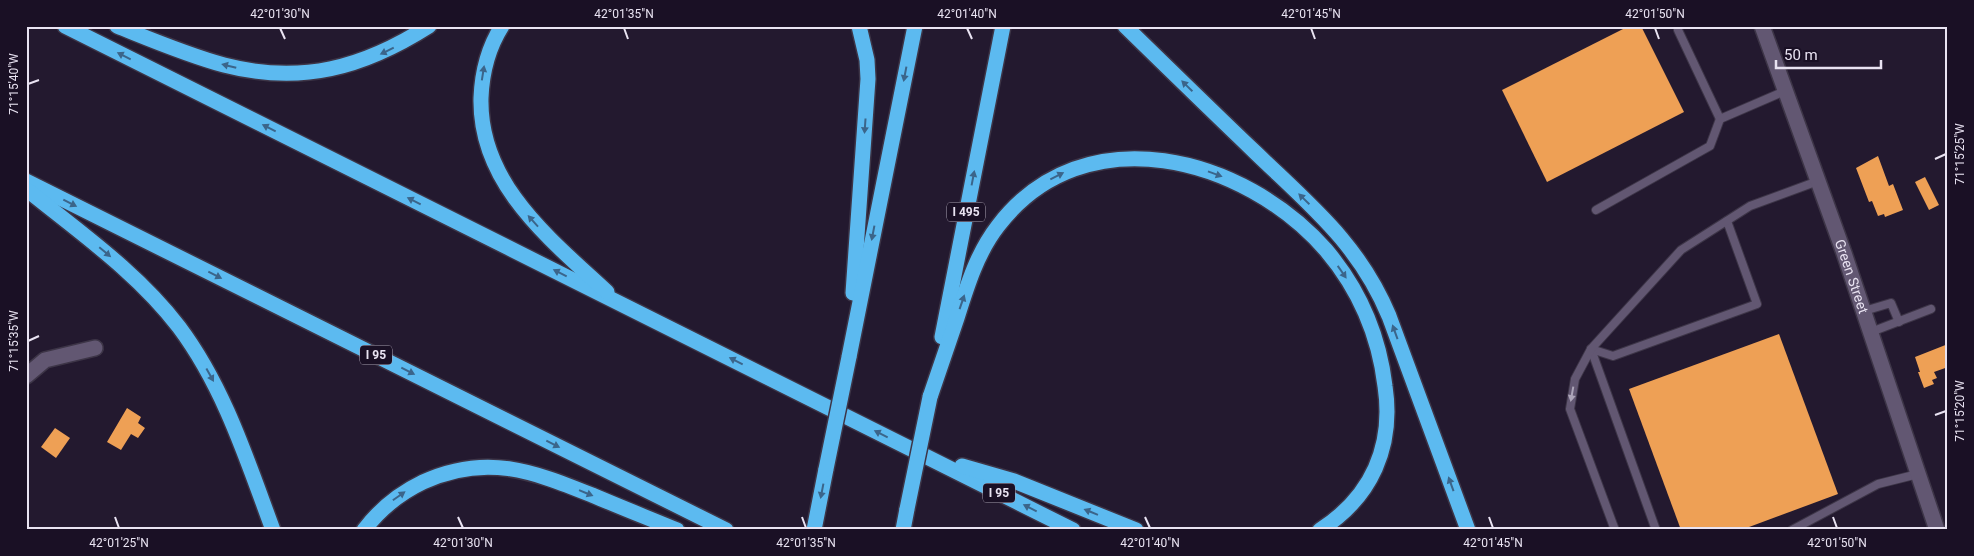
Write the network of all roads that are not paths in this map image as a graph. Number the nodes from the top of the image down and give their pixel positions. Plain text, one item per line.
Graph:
1 (65, 26) edge
2 (117, 26) edge
3 (429, 26) edge
4 (502, 26) edge
5 (859, 26) edge
6 (914, 26) edge
7 (1003, 26) edge
8 (1125, 26) edge
9 (1762, 26) edge
10 (1678, 30) dead end
11 (1785, 91) junction
12 (1720, 119) junction
13 (26, 181) edge
14 (1818, 181) junction
15 (26, 189) edge
16 (1596, 210) dead end
17 (1727, 220) junction
18 (619, 303) junction
19 (1931, 310) dead end
20 (1864, 312) junction
21 (1899, 322) junction
22 (1871, 332) junction
23 (95, 348) dead end
24 (1591, 349) junction
25 (849, 357) junction
26 (26, 376) edge
27 (930, 398) junction
28 (925, 456) junction
29 (1918, 474) junction
30 (273, 530) edge
31 (364, 530) edge
32 (677, 530) edge
33 (726, 530) edge
34 (814, 530) edge
35 (903, 530) edge
36 (1073, 530) edge
37 (1136, 530) edge
38 (1320, 530) edge
39 (1468, 530) edge
40 (1615, 530) edge
41 (1656, 530) edge
42 (1792, 530) edge
43 (1937, 530) edge

18 -> 1 highway, I 95
3 -> 2 highway
18 -> 4 highway
5 -> 25 highway
6 -> 25 highway
27 -> 7 highway, I 495
39 -> 8 highway
9 - 11 main road, Green Street
10 - 12 lane
11 - 12 lane
11 - 14 main road, Green Street
12 - 16 lane
13 -> 33 highway, I 95
14 - 17 lane
14 - 20 main road, Green Street
15 -> 30 highway
17 - 24 lane
17 - 24 lane
28 -> 18 highway, I 95
19 - 21 lane
20 - 21 lane
20 - 22 main road, Green Street
21 - 22 lane
22 - 29 main road, Green Street
23 - 26 main road
24 -> 40 lane
24 - 41 lane
25 -> 34 highway, bridge
27 - 35 highway, I 495, bridge
27 -> 38 highway
36 -> 28 highway, I 95
37 -> 28 highway
29 - 42 lane
29 - 43 main road, Green Street
31 -> 32 highway

